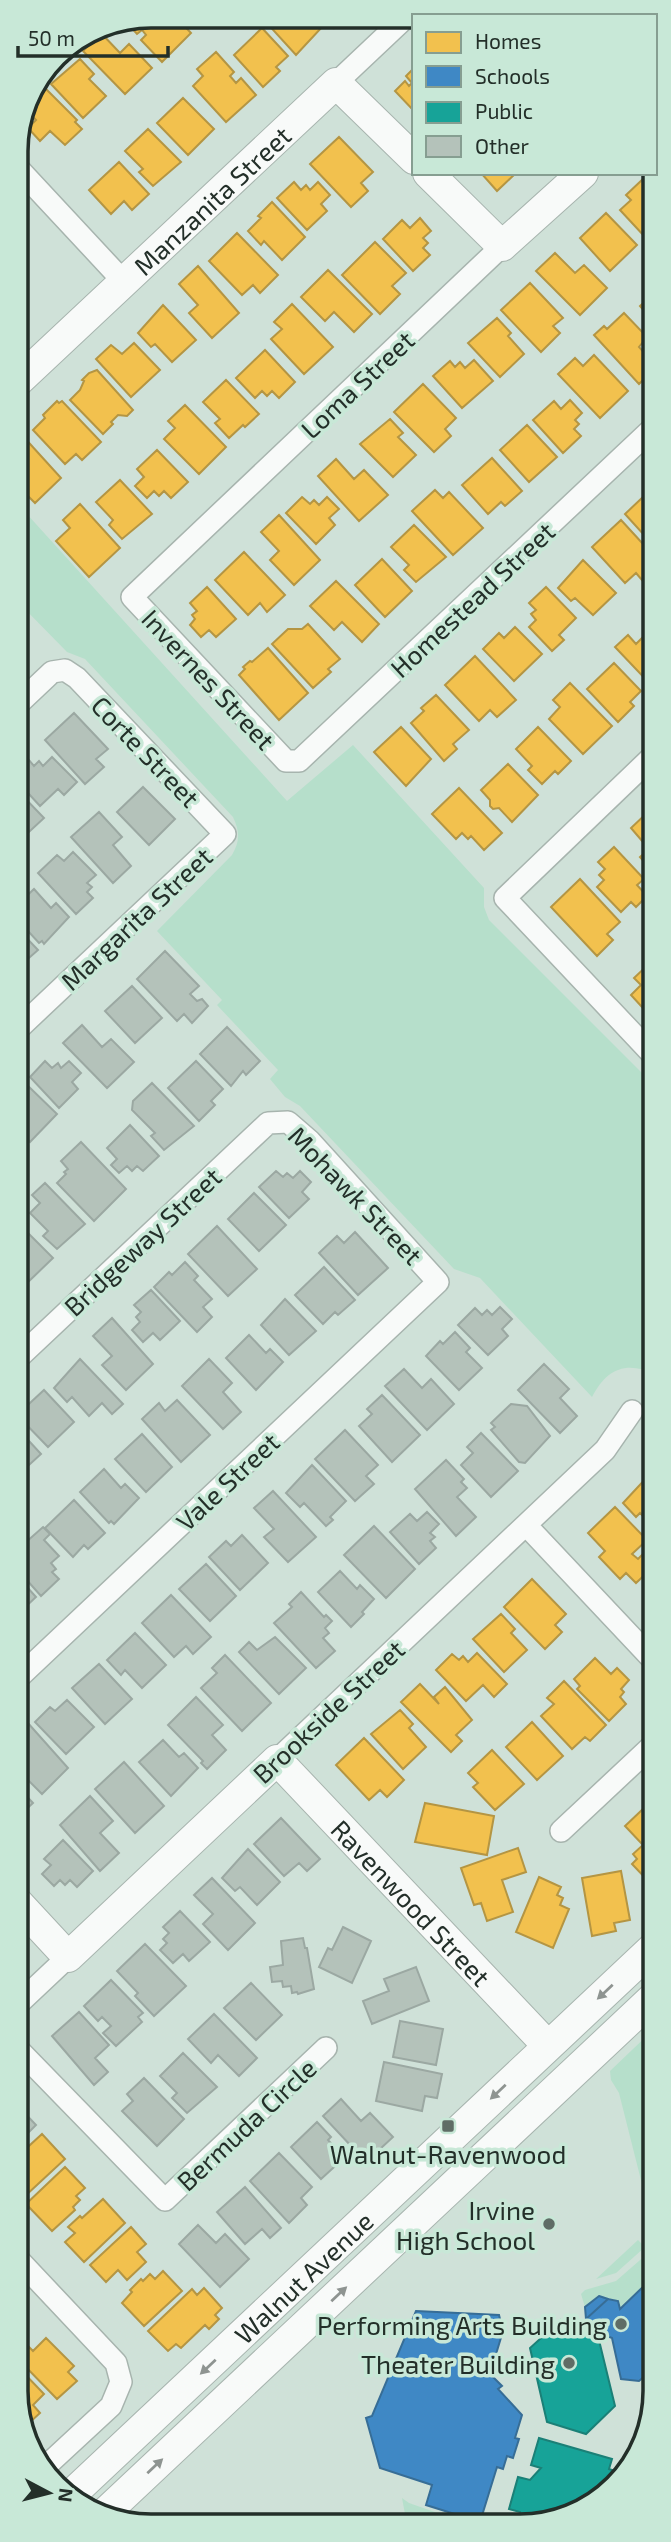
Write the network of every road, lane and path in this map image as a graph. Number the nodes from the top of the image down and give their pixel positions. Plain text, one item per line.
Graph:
1 (395, 28) edge
2 (336, 83) junction
3 (412, 157) edge
4 (430, 175) edge
5 (581, 175) edge
6 (28, 179) edge
7 (502, 246) junction
8 (124, 282) junction
9 (28, 372) edge
10 (643, 437) edge
11 (132, 597) joint
12 (28, 695) edge
13 (286, 761) joint
14 (643, 766) edge
15 (225, 834) joint
16 (28, 1020) edge
17 (643, 1044) edge
18 (268, 1123) joint
19 (438, 1282) joint
20 (28, 1348) edge
21 (632, 1411) dead end
22 (526, 1525) junction
23 (643, 1649) edge
24 (28, 1669) edge
25 (643, 1753) edge
26 (277, 1760) junction
27 (561, 1831) dead end
28 (28, 1914) edge
29 (68, 1957) junction
30 (643, 1957) edge
31 (28, 1995) edge
32 (643, 2007) edge
33 (547, 2045) junction
34 (326, 2049) dead end
35 (28, 2059) edge
36 (28, 2270) edge
37 (55, 2458) edge
38 (84, 2483) edge
39 (111, 2507) edge

1 - 2 street, Manzanita Street
2 - 3 main road
2 - 8 main road, Manzanita Street
4 - 7 main road
5 - 7 main road, Loma Street
6 - 8 street
7 - 11 street, Loma Street
8 - 9 main road, Manzanita Street
10 - 13 street, Homestead Street
11 - 13 street, Invernes Street
12 - 15 street, Corte Street
14 - 17 street
15 - 16 street, Margarita Street
18 - 19 street, Mohawk Street
18 - 20 street, Bridgeway Street
19 - 24 street, Vale Street
21 - 22 street, Brookside Street
22 - 23 street
22 - 26 street, Brookside Street
25 - 27 street
26 - 29 main road, Brookside Street
26 - 33 main road, Ravenwood Street
28 - 29 main road
29 - 31 street, Brookside Street
30 -> 33 main road, Walnut Avenue
39 -> 32 main road, Walnut Avenue
33 -> 38 main road, Walnut Avenue
34 - 35 street, Bermuda Circle
36 - 37 street

